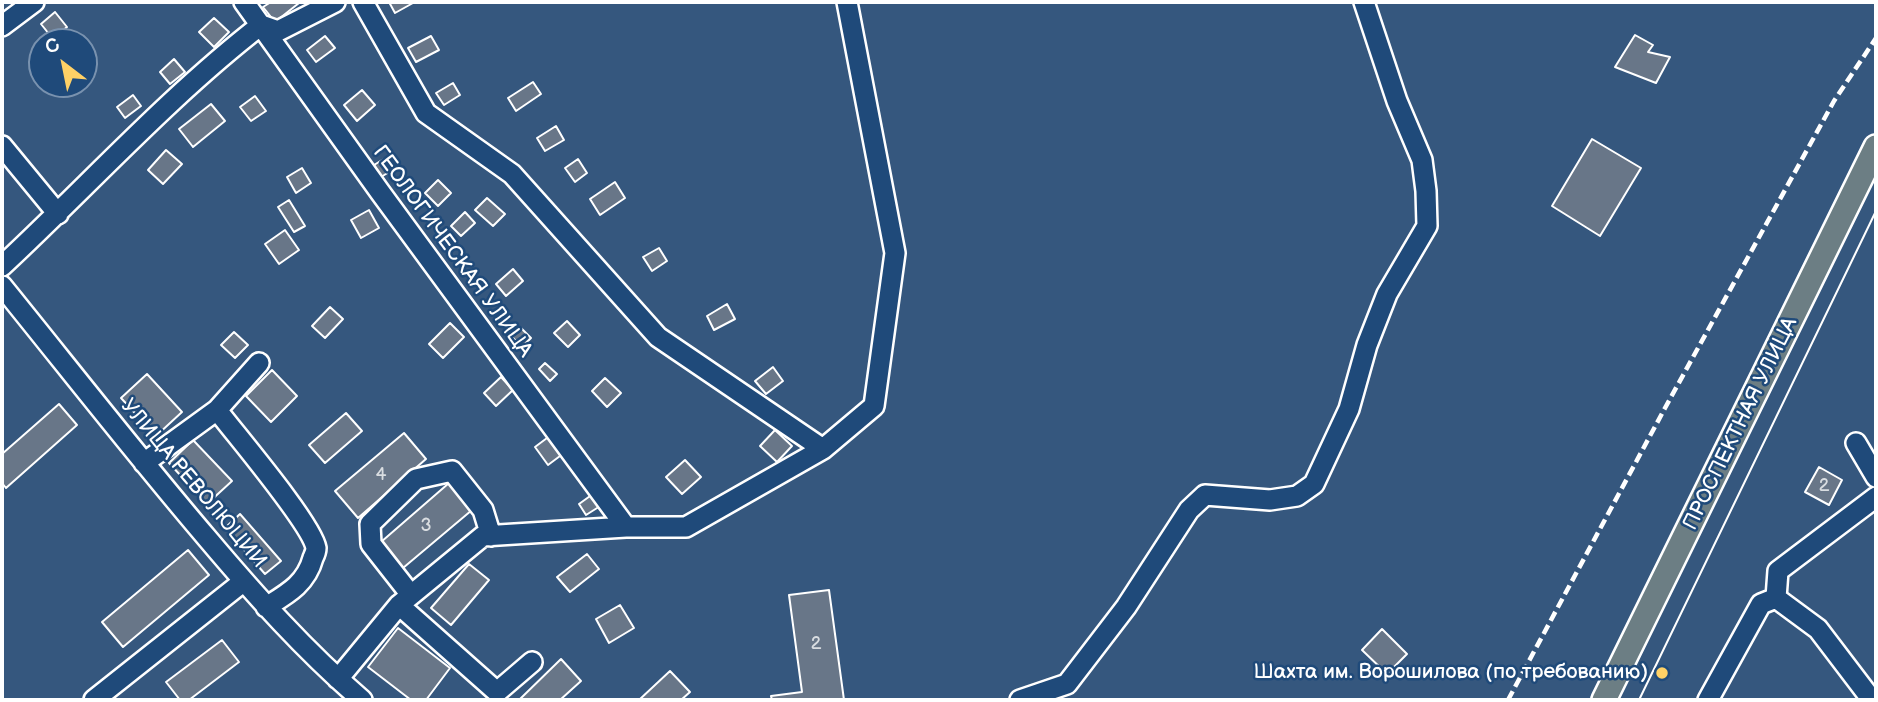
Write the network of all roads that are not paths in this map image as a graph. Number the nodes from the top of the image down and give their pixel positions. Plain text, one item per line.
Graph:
1 (34, 2) edge
2 (244, 2) edge
3 (335, 2) edge
4 (363, 2) edge
5 (847, 2) edge
6 (1364, 2) edge
7 (261, 25) junction
8 (2, 26) edge
9 (2, 146) edge
10 (1876, 146) edge
11 (58, 214) junction
12 (2, 266) edge
13 (2, 286) edge
14 (259, 363) dead end
15 (217, 410) junction
16 (1856, 443) dead end
17 (823, 449) junction
18 (144, 463) junction
19 (1876, 477) edge
20 (1876, 497) edge
21 (626, 527) junction
22 (491, 536) junction
23 (244, 581) junction
24 (1776, 598) junction
25 (405, 600) junction
26 (266, 607) junction
27 (533, 662) dead end
28 (338, 679) junction
29 (93, 700) edge
30 (362, 700) edge
31 (1020, 700) edge
32 (1604, 700) edge
33 (1708, 700) edge
34 (1872, 700) edge

1 - 8 street
2 - 7 street, ГЕОЛОГИЧЕСКАЯ УЛИЦА
3 - 7 street
4 - 17 street
5 - 17 street
6 - 31 street
7 - 11 street
7 - 21 street, ГЕОЛОГИЧЕСКАЯ УЛИЦА
9 - 11 street
10 - 32 main road, ПРОСПЕКТНАЯ УЛИЦА
11 - 12 street
13 - 18 street, УЛИЦА РЕВОЛЮЦИИ
14 - 15 street
15 - 18 street
15 - 26 street
16 - 19 street
17 - 21 street
18 - 23 street, УЛИЦА РЕВОЛЮЦИИ
20 - 24 street
21 - 22 street
22 - 25 street
22 - 25 street
23 - 26 street, УЛИЦА РЕВОЛЮЦИИ
23 - 29 street
24 - 33 street
24 - 34 street
25 - 27 street
25 - 28 street
26 - 28 street, УЛИЦА РЕВОЛЮЦИИ
28 - 30 street, УЛИЦА РЕВОЛЮЦИИ

